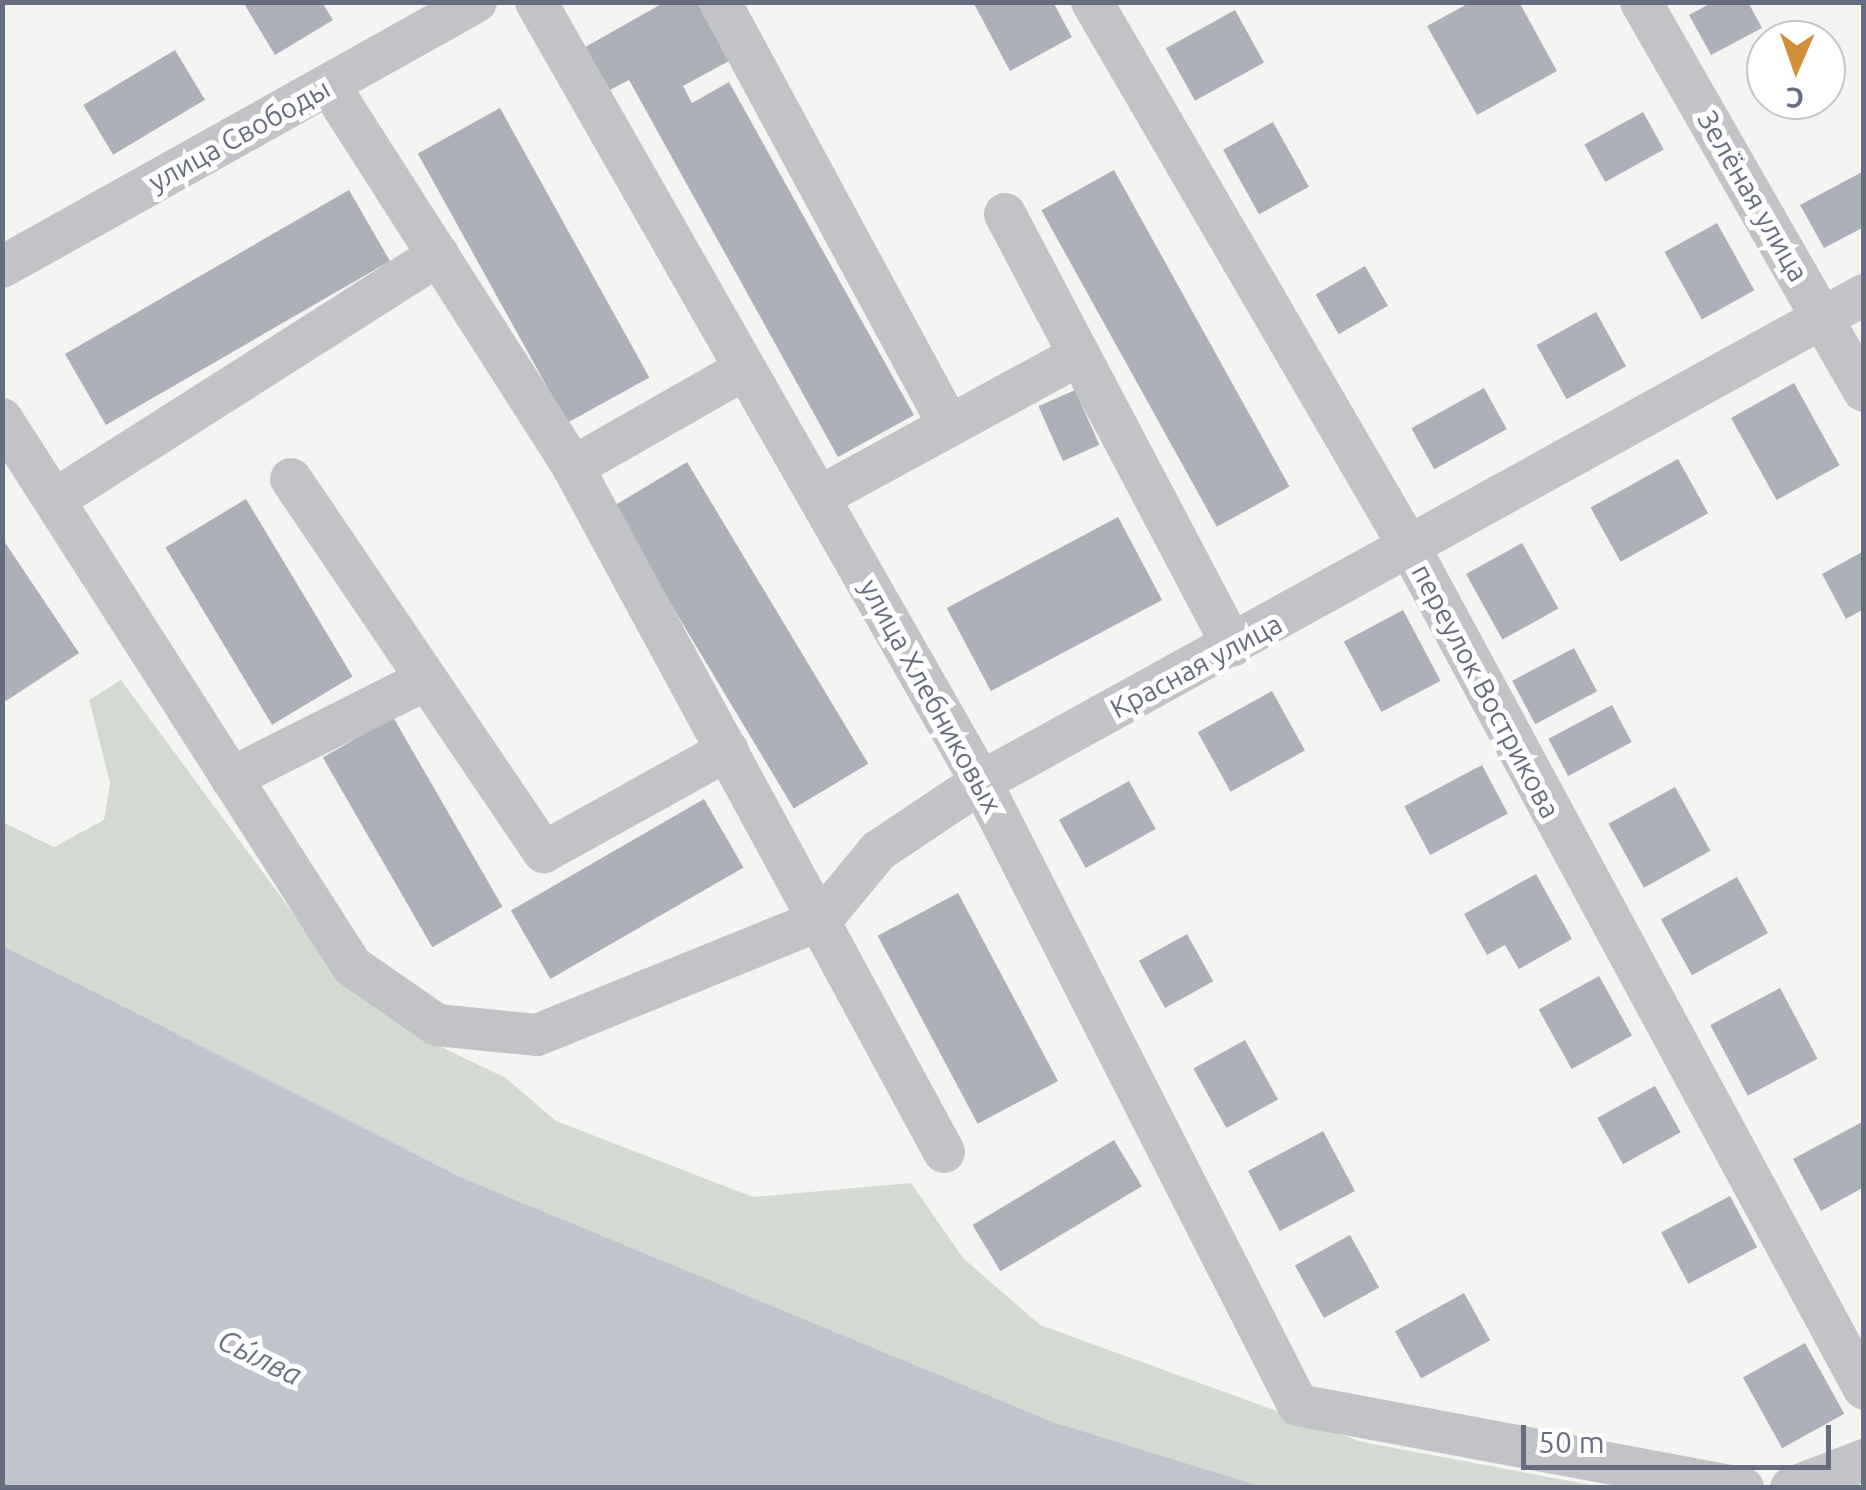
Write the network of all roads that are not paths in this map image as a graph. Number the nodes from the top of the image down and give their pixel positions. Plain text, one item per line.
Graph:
1 (476, 2) edge
2 (536, 2) edge
3 (720, 2) edge
4 (1092, 2) edge
5 (1641, 2) edge
6 (329, 85) junction
7 (1005, 214) dead end
8 (438, 256) junction
9 (2, 267) edge
10 (1864, 296) edge
11 (1824, 318) junction
12 (1079, 355) junction
13 (745, 369) junction
14 (1864, 391) edge
15 (2, 420) edge
16 (949, 426) junction
17 (572, 468) junction
18 (292, 479) dead end
19 (819, 498) junction
20 (54, 500) junction
21 (1411, 550) junction
22 (1233, 646) junction
23 (426, 680) junction
24 (728, 750) junction
25 (231, 778) junction
26 (981, 782) junction
27 (822, 919) junction
28 (944, 1152) dead end
29 (1864, 1389) edge
30 (1864, 1460) edge
31 (1743, 1488) edge
32 (1791, 1488) edge

1 - 6 street, улица Свободы
2 - 13 street, улица Хлебниковых
3 - 16 street
4 - 21 street, переулок Вострикова
5 - 11 street, Зелёная улица
6 - 8 street
6 - 9 street, улица Свободы
7 - 12 street
8 - 17 street
8 - 20 street
10 - 11 street, Красная улица
11 - 14 street, Зелёная улица
11 - 21 street, Красная улица
12 - 16 street
12 - 22 street
13 - 17 street
13 - 19 street, улица Хлебниковых
15 - 20 street
16 - 19 street
17 - 24 street
18 - 23 street
19 - 26 street, улица Хлебниковых
20 - 25 street
21 - 22 street, Красная улица
21 - 29 street, переулок Вострикова
22 - 26 street, Красная улица
23 - 24 street
23 - 25 street
24 - 27 street
25 - 27 street, Красная улица
26 - 27 street, Красная улица
26 - 31 street, улица Хлебниковых
27 - 28 street
30 - 32 street

